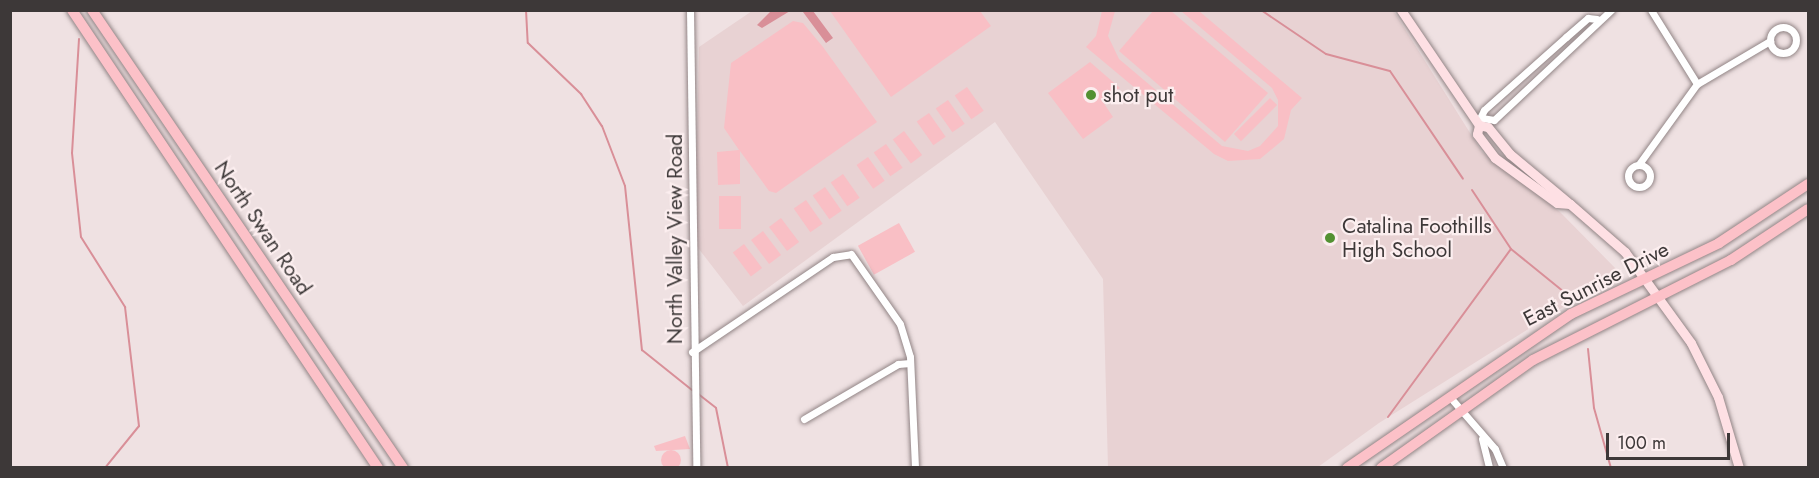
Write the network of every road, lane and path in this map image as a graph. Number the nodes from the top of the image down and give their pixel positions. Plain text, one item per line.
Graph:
1 (72, 10) edge
2 (92, 10) edge
3 (690, 10) edge
4 (1401, 10) edge
5 (1586, 10) edge
6 (1611, 10) edge
7 (1650, 10) edge
8 (1590, 22) junction
9 (1770, 41) dead end
10 (1697, 84) junction
11 (1479, 122) junction
12 (1495, 158) junction
13 (1639, 164) dead end
14 (1533, 175) junction
15 (1809, 184) edge
16 (216, 194) junction
17 (202, 203) junction
18 (1570, 204) junction
19 (1809, 209) edge
20 (1644, 279) junction
21 (1657, 296) junction
22 (692, 352) junction
23 (910, 363) junction
24 (1449, 396) junction
25 (1460, 411) junction
26 (369, 417) junction
27 (804, 419) dead end
28 (351, 427) junction
29 (1482, 439) junction
30 (378, 468) edge
31 (403, 468) edge
32 (696, 468) edge
33 (915, 468) edge
34 (1347, 468) edge
35 (1381, 468) edge
36 (1489, 468) edge
37 (1503, 468) edge
38 (1739, 468) edge

1 - 17 main road, North Swan Road
2 - 16 main road, North Swan Road
3 - 22 street, North Valley View Road
4 - 11 street
5 - 8 street
6 - 8 street
7 - 10 street
8 - 11 street
8 - 11 street
9 - 10 street
10 - 13 street
11 - 12 street
11 - 14 street
12 - 14 street
12 - 18 street
14 - 18 street
15 - 20 main road, East Sunrise Drive
16 - 17 main road
16 - 26 main road, North Swan Road
17 - 28 main road, North Swan Road
18 - 20 street
19 - 21 main road, East Sunrise Drive
20 - 21 street
20 - 24 main road, East Sunrise Drive
21 - 25 main road, East Sunrise Drive
21 - 38 street
22 - 23 street
22 - 32 street, North Valley View Road
23 - 27 street
23 - 33 street
24 - 25 street
24 - 34 main road, East Sunrise Drive
25 - 29 street
25 - 35 main road, East Sunrise Drive
26 - 28 main road
26 - 31 main road, North Swan Road
28 - 30 main road, North Swan Road
29 - 36 street
29 - 37 street

